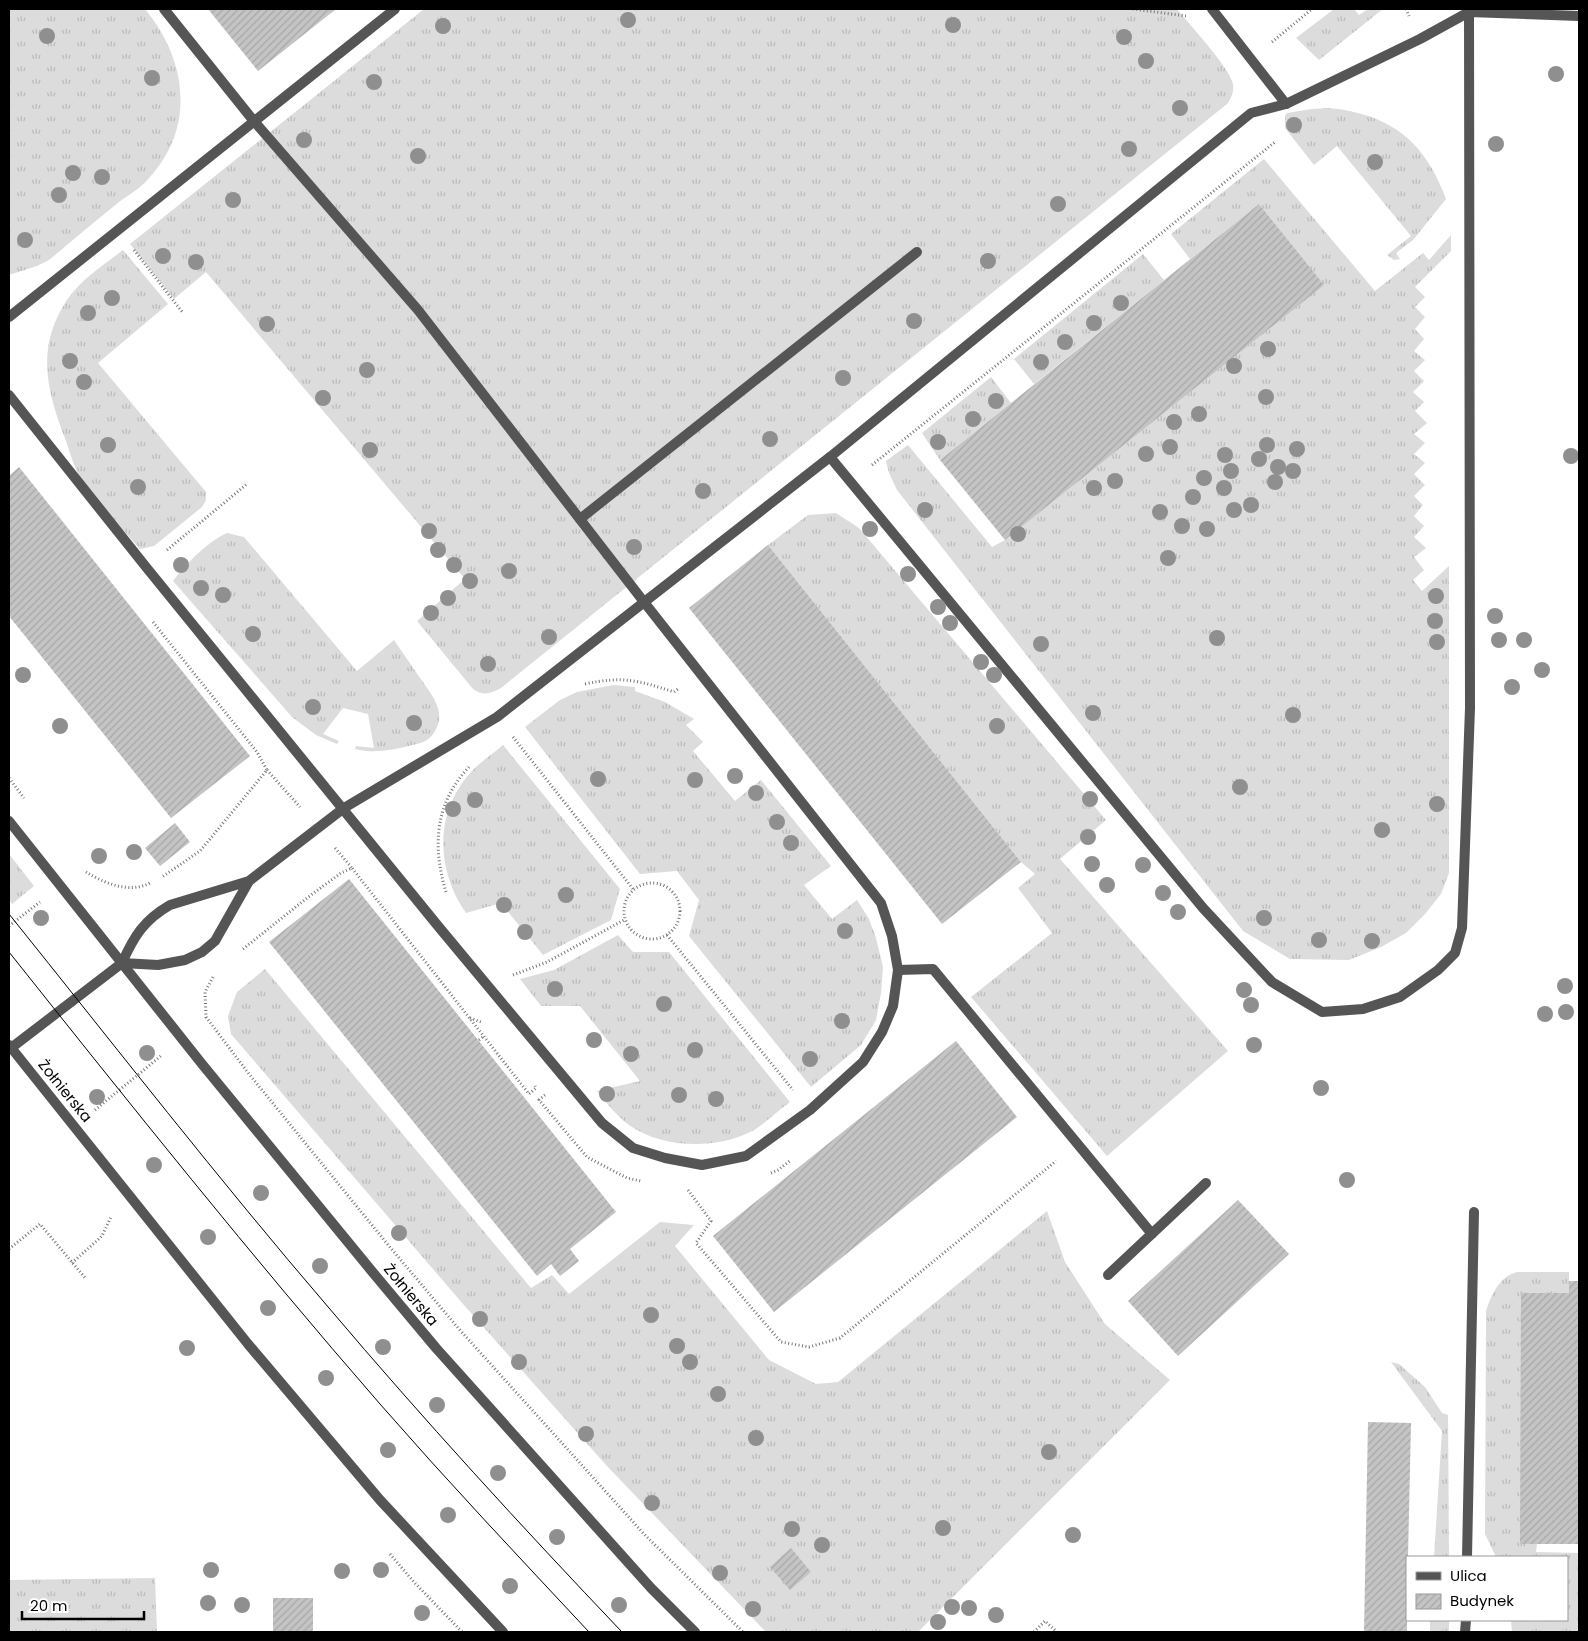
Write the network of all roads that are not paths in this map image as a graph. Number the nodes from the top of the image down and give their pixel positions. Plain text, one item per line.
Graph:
1 (164, 9) edge
2 (395, 9) edge
3 (1212, 9) edge
4 (1469, 10) edge
5 (1579, 16) edge
6 (1286, 104) junction
7 (253, 120) junction
8 (917, 252) dead end
9 (9, 318) edge
10 (9, 395) edge
11 (830, 457) junction
12 (580, 519) junction
13 (644, 602) junction
14 (344, 808) junction
15 (9, 821) edge
16 (249, 881) junction
17 (122, 962) junction
18 (898, 970) junction
19 (10, 1048) edge
20 (1206, 1183) dead end
21 (1474, 1212) dead end
22 (1152, 1234) junction
23 (1108, 1275) dead end
24 (1467, 1556) edge
25 (503, 1632) edge
26 (695, 1632) edge

1 - 7 street
2 - 7 street
3 - 6 street
4 - 5 street
4 - 6 street
4 - 11 street
6 - 11 street
7 - 9 street
7 - 12 street
8 - 12 street
10 - 14 street
11 - 13 street
12 - 13 street
13 - 14 street
13 - 18 street
14 - 16 street
14 - 18 street
15 - 17 street, Żołnierska
16 - 17 street
16 - 17 street
17 - 19 street, Żołnierska
17 - 26 street, Żołnierska
18 - 22 street
19 - 25 street, Żołnierska
20 - 22 street
21 - 24 street
22 - 23 street

